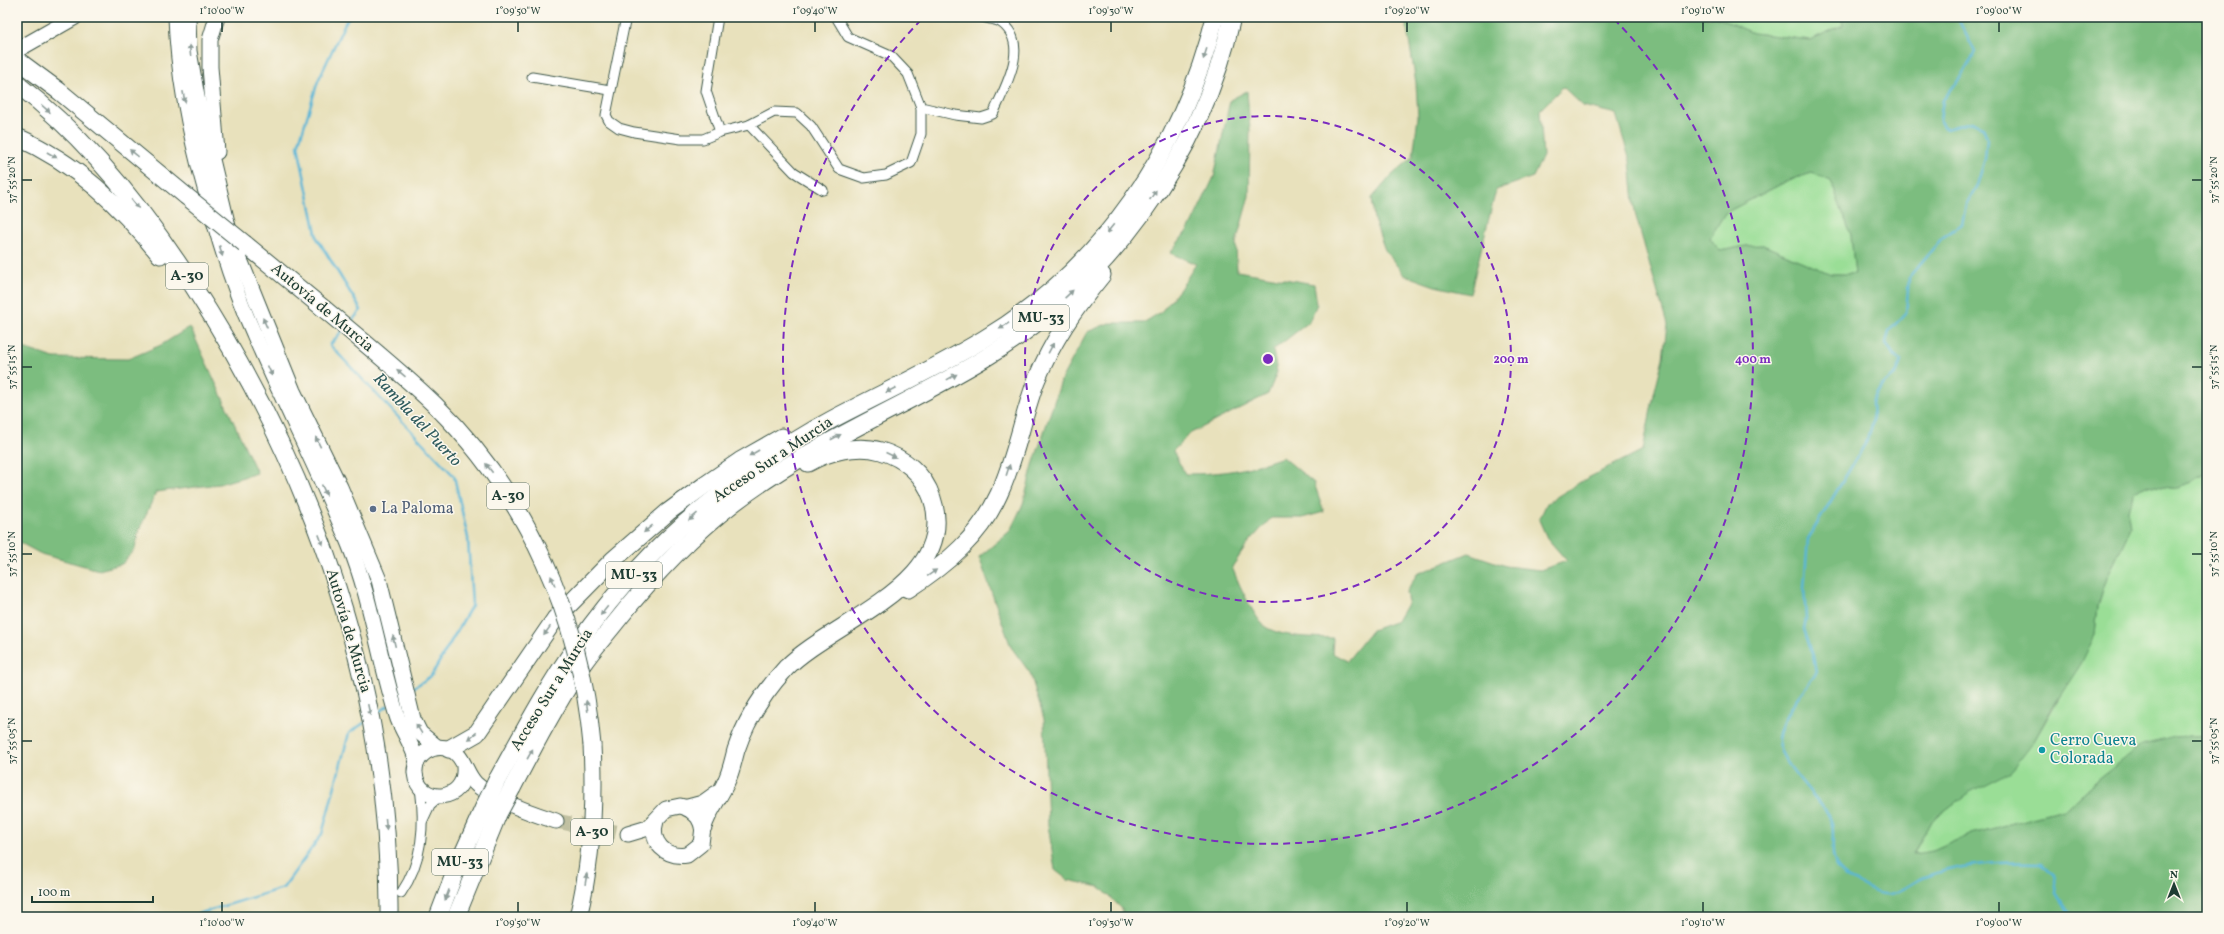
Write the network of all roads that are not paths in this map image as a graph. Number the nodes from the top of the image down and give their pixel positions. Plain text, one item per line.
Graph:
1 (75, 17) edge
2 (169, 17) edge
3 (176, 17) edge
4 (188, 17) edge
5 (217, 17) edge
6 (626, 17) edge
7 (718, 17) edge
8 (836, 17) edge
9 (982, 17) edge
10 (1216, 17) edge
11 (1232, 17) edge
12 (17, 50) edge
13 (22, 63) edge
14 (179, 71) junction
15 (532, 77) dead end
16 (17, 84) edge
17 (610, 90) junction
18 (921, 107) junction
19 (749, 125) junction
20 (720, 132) junction
21 (17, 137) edge
22 (823, 190) dead end
23 (220, 191) junction
24 (1116, 246) junction
25 (828, 422) junction
26 (779, 471) junction
27 (307, 504) junction
28 (838, 628) junction
29 (396, 682) junction
30 (443, 748) junction
31 (417, 762) junction
32 (464, 767) junction
33 (504, 784) junction
34 (420, 786) junction
35 (482, 789) junction
36 (455, 791) junction
37 (719, 793) junction
38 (440, 796) junction
39 (688, 808) junction
40 (491, 811) junction
41 (556, 821) tunnel mouth
42 (656, 821) junction
43 (422, 823) junction
44 (703, 827) junction
45 (658, 844) junction
46 (401, 893) dead end
47 (389, 917) edge
48 (438, 917) edge
49 (456, 917) edge
50 (578, 917) edge

1 - 12 main road
2 - 14 main road
3 - 14 main road
23 -> 4 main road
5 - 23 main road
6 - 17 street
7 - 20 street
8 - 18 street
9 - 18 street
10 -> 25 highway, Acceso Sur a Murcia / MU-33
24 -> 11 highway, Acceso Sur a Murcia / MU-33
50 -> 13 highway, Autovía de Murcia / A-30, bridge
14 -> 29 main road
15 - 17 street
16 -> 27 highway, Autovía de Murcia / A-30
17 - 20 street
18 - 19 street
19 - 20 street
19 - 22 street
21 -> 27 highway
29 -> 23 main road
26 -> 24 highway, Acceso Sur a Murcia / MU-33
28 -> 24 highway
25 -> 30 highway
25 -> 33 highway, Acceso Sur a Murcia / MU-33
26 -> 28 highway
33 -> 26 highway, Acceso Sur a Murcia / MU-33
27 -> 47 highway, Autovía de Murcia / A-30
28 - 37 highway
30 -> 29 main road
29 - 31 main road
30 - 31 main road
30 - 32 main road
31 - 34 main road
32 - 35 main road
32 - 36 main road
33 - 40 highway, Acceso Sur a Murcia / MU-33, bridge
34 - 38 main road
34 - 43 street
35 - 36 main road
35 - 41 main road
36 - 38 main road
37 - 39 highway
37 - 44 highway
38 - 43 street
39 - 42 main road
39 - 44 main road
40 -> 48 highway, Acceso Sur a Murcia / MU-33
40 - 49 highway, Acceso Sur a Murcia / MU-33
42 - 45 main road
42 - 45 main road
43 - 46 street
44 - 45 main road

